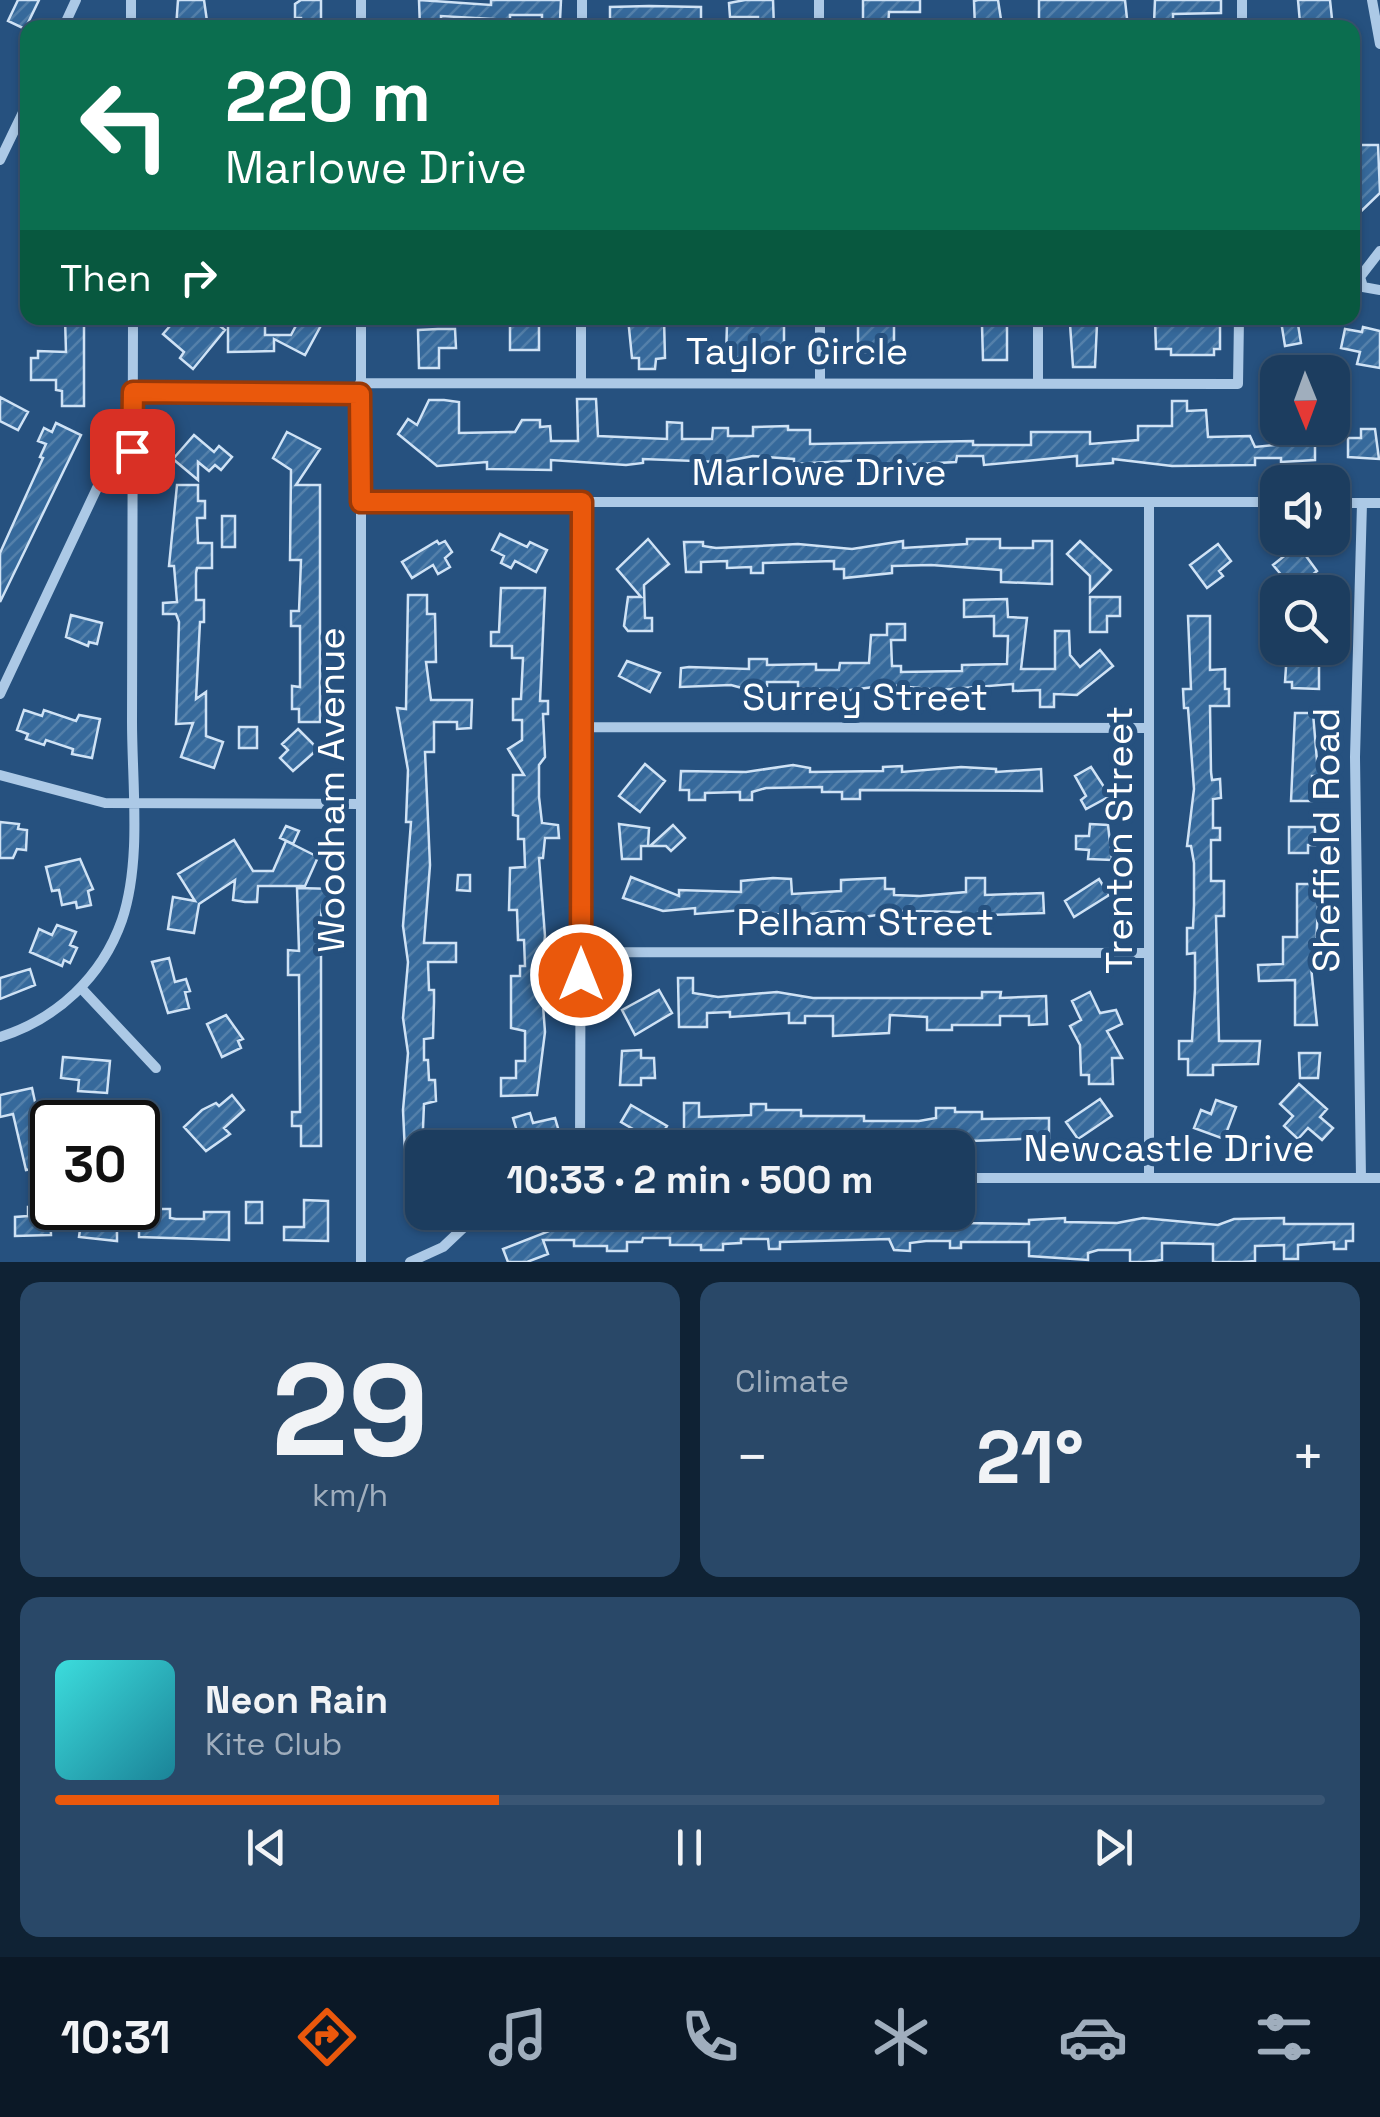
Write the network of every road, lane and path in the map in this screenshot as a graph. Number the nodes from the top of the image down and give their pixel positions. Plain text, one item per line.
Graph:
1 (1372, 0) edge
2 (1380, 44) edge
3 (20, 119) edge
4 (0, 160) edge
5 (1380, 251) edge
6 (1380, 290) edge
7 (133, 325) edge
8 (360, 325) edge
9 (582, 325) edge
10 (820, 325) edge
11 (1038, 325) edge
12 (1240, 325) edge
13 (581, 381) junction
14 (820, 381) junction
15 (1038, 382) junction
16 (360, 388) junction
17 (133, 392) junction
18 (133, 412) junction
19 (361, 502) junction
20 (582, 502) junction
21 (1149, 502) junction
22 (1260, 502) edge
23 (1350, 503) edge
24 (1362, 503) junction
25 (1380, 503) edge
26 (0, 694) edge
27 (581, 727) junction
28 (1149, 728) junction
29 (0, 775) edge
30 (132, 803) junction
31 (362, 804) junction
32 (581, 952) junction
33 (1149, 952) junction
34 (81, 988) junction
35 (0, 1037) edge
36 (156, 1068) dead end
37 (580, 1130) edge
38 (975, 1178) edge
39 (1149, 1178) junction
40 (1362, 1178) junction
41 (1380, 1178) edge
42 (461, 1230) edge
43 (361, 1262) edge
44 (410, 1262) edge

1 - 2 street
3 - 4 street
5 - 6 street
7 - 17 street
8 - 16 street, Woodham Avenue
9 - 13 street
10 - 14 street
11 - 15 street
12 - 15 street, Taylor Circle
13 - 14 street, Taylor Circle
13 - 16 street, Taylor Circle
14 - 15 street, Taylor Circle
16 - 17 street, Taylor Circle
16 - 19 street, Woodham Avenue
17 - 18 street
18 - 26 street
18 - 30 street
19 - 20 street, Marlowe Drive
19 - 31 street, Woodham Avenue
20 - 21 street, Marlowe Drive
20 - 27 street
21 - 22 street, Marlowe Drive
21 - 28 street, Trenton Street
23 - 24 street
24 - 25 street
24 - 40 street, Sheffield Road
27 - 28 street, Surrey Street
27 - 32 street
28 - 33 street, Trenton Street
29 - 30 street
30 - 31 street
30 - 34 street
31 - 43 street, Woodham Avenue
32 - 33 street, Pelham Street
32 - 37 street
33 - 39 street, Trenton Street
34 - 35 street
34 - 36 street
38 - 39 street, Newcastle Drive
39 - 40 street, Newcastle Drive
40 - 41 street, Newcastle Drive
42 - 44 street

